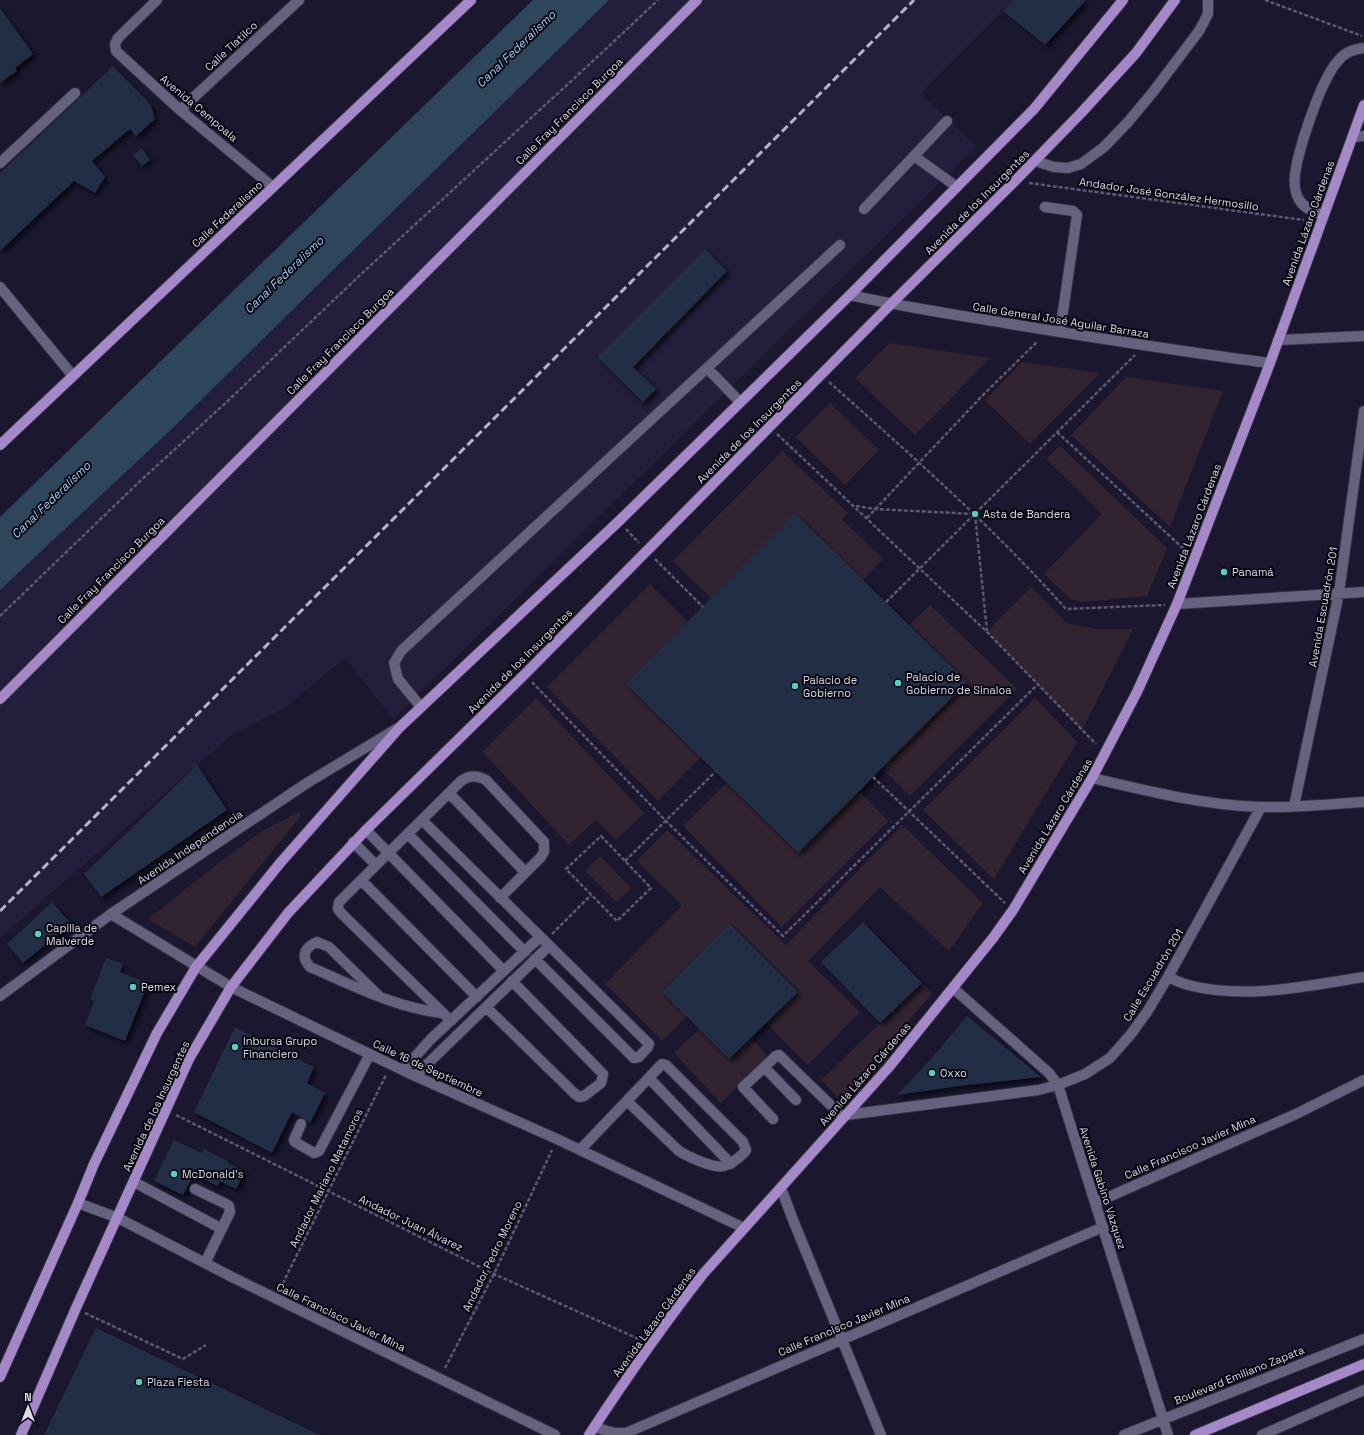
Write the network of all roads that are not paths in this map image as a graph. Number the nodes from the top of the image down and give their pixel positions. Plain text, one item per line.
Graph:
1 (157, 0) edge
2 (299, 0) edge
3 (471, 0) edge
4 (697, 0) edge
5 (1123, 0) edge
6 (1175, 0) edge
7 (1208, 0) edge
8 (1364, 48) edge
9 (75, 93) dead end
10 (1364, 105) edge
11 (180, 110) junction
12 (947, 121) dead end
13 (1364, 136) edge
14 (1353, 137) junction
15 (914, 156) junction
16 (1035, 161) junction
17 (0, 163) edge
18 (273, 187) junction
19 (957, 187) junction
20 (1045, 207) dead end
21 (864, 209) dead end
22 (1322, 219) junction
23 (840, 245) dead end
24 (0, 286) edge
25 (850, 294) junction
26 (891, 304) junction
27 (1060, 332) junction
28 (1364, 336) edge
29 (1278, 340) junction
30 (1270, 363) junction
31 (707, 368) junction
32 (73, 376) junction
33 (740, 402) junction
34 (1364, 411) edge
35 (0, 445) edge
36 (1364, 592) edge
37 (1339, 593) junction
38 (1177, 604) junction
39 (0, 699) edge
40 (420, 707) junction
41 (400, 727) junction
42 (1092, 778) junction
43 (449, 793) junction
44 (1364, 802) edge
45 (1294, 806) junction
46 (1261, 807) junction
47 (422, 820) junction
48 (366, 830) junction
49 (408, 834) junction
50 (353, 842) junction
51 (389, 853) junction
52 (376, 865) junction
53 (525, 872) junction
54 (361, 880) junction
55 (500, 898) junction
56 (111, 914) junction
57 (540, 937) junction
58 (549, 946) junction
59 (525, 952) junction
60 (535, 959) junction
61 (196, 967) junction
62 (504, 971) junction
63 (1168, 977) junction
64 (1364, 977) edge
65 (512, 981) junction
66 (231, 987) junction
67 (953, 988) junction
68 (0, 996) edge
69 (379, 996) junction
70 (477, 997) junction
71 (486, 1007) junction
72 (442, 1013) junction
73 (451, 1021) junction
74 (370, 1054) junction
75 (764, 1067) junction
76 (403, 1070) junction
77 (415, 1076) junction
78 (649, 1078) junction
79 (1364, 1080) edge
80 (1058, 1085) junction
81 (627, 1100) junction
82 (796, 1100) dead end
83 (844, 1116) junction
84 (773, 1119) dead end
85 (302, 1124) dead end
86 (580, 1150) junction
87 (731, 1164) junction
88 (134, 1182) junction
89 (781, 1188) junction
90 (195, 1189) dead end
91 (78, 1203) junction
92 (1095, 1203) junction
93 (118, 1218) junction
94 (1103, 1227) junction
95 (744, 1228) junction
96 (222, 1229) junction
97 (206, 1263) junction
98 (1364, 1338) edge
99 (842, 1339) junction
100 (1364, 1364) edge
101 (0, 1377) edge
102 (1364, 1390) edge
103 (1163, 1418) junction
104 (592, 1431) edge
105 (20, 1435) edge
106 (554, 1435) edge
107 (881, 1435) edge
108 (1124, 1435) edge
109 (1168, 1435) edge
110 (1195, 1435) edge
111 (1262, 1435) edge

1 - 11 street, Avenida Cempoala
2 - 11 street, Calle Tlatilco
3 - 18 main road, Calle Federalismo
4 - 39 main road, Calle Fray Francisco Burgoa
5 - 19 main road
6 - 16 main road, Avenida de los Insurgentes
7 - 16 street
8 - 22 street
9 - 17 street
10 - 14 main road, Avenida Lázaro Cárdenas
11 - 18 street, Avenida Cempoala
12 - 15 street
13 - 14 street
14 - 22 main road, Avenida Lázaro Cárdenas
15 - 19 street
15 - 21 street
16 - 26 main road, Avenida de los Insurgentes
18 - 32 main road, Calle Federalismo
19 - 25 main road
20 - 27 street
22 - 29 main road, Avenida Lázaro Cárdenas
23 - 31 street
24 - 32 street
25 - 26 street, Calle General José Aguilar Barraza
25 - 33 main road
26 - 27 street, Calle General José Aguilar Barraza
26 - 48 main road, Avenida de los Insurgentes
27 - 30 street, Calle General José Aguilar Barraza
28 - 29 street
29 - 30 main road, Avenida Lázaro Cárdenas
30 - 38 main road, Avenida Lázaro Cárdenas
31 - 33 street
31 - 40 street
32 - 35 main road, Calle Federalismo
33 - 40 main road
34 - 37 street, Avenida Escuadrón 201
36 - 37 street
37 - 38 street
37 - 45 street, Avenida Escuadrón 201
38 - 42 main road, Avenida Lázaro Cárdenas
40 - 41 main road
41 - 56 street, Avenida Independencia
41 - 61 main road
42 - 46 street
42 - 67 main road, Avenida Lázaro Cárdenas
43 - 47 street
43 - 53 street
43 - 53 street
44 - 45 street
45 - 46 street
46 - 63 street, Calle Escuadrón 201
47 - 49 street
47 - 55 street
48 - 50 main road, Avenida de los Insurgentes
48 - 51 street
49 - 51 street
49 - 59 street
50 - 52 street
50 - 66 main road, Avenida de los Insurgentes
51 - 52 street
51 - 62 street
52 - 54 street
53 - 55 street
54 - 70 street
54 - 72 street
55 - 57 street
56 - 61 street, Calle 16 de Septiembre
56 - 68 street, Avenida Independencia
57 - 58 street
57 - 59 street
58 - 60 street
58 - 60 street
59 - 62 street
60 - 65 street
61 - 66 street, Calle 16 de Septiembre
61 - 91 main road
62 - 70 street
63 - 64 street
63 - 80 street, Calle Escuadrón 201
65 - 71 street
65 - 71 street
66 - 74 street, Calle 16 de Septiembre
66 - 88 main road, Avenida de los Insurgentes
67 - 80 street, Avenida Gabino Vázquez
67 - 83 main road, Avenida Lázaro Cárdenas
69 - 69 street
69 - 72 street
70 - 73 street
71 - 77 street
72 - 73 street
73 - 76 street
74 - 76 street, Calle 16 de Septiembre
74 - 85 street
75 - 82 street
75 - 83 street
75 - 84 street
76 - 77 street, Calle 16 de Septiembre
77 - 86 street, Calle 16 de Septiembre
78 - 81 street
78 - 87 street
78 - 87 street
79 - 92 street, Calle Francisco Javier Mina
80 - 83 street, Calle Escuadrón 201
80 - 92 street, Avenida Gabino Vázquez
81 - 86 street
81 - 87 street
83 - 89 main road, Avenida Lázaro Cárdenas
86 - 95 street, Calle 16 de Septiembre
88 - 93 main road, Avenida de los Insurgentes
88 - 96 street
89 - 95 main road, Avenida Lázaro Cárdenas
89 - 99 street
90 - 96 street
91 - 93 street, Calle Francisco Javier Mina
91 - 101 main road
92 - 94 street, Avenida Gabino Vázquez
93 - 97 street, Calle Francisco Javier Mina
93 - 105 main road, Avenida de los Insurgentes
94 - 99 street, Calle Francisco Javier Mina
94 - 103 street, Avenida Gabino Vázquez
95 - 104 main road, Avenida Lázaro Cárdenas
96 - 97 street
97 - 106 street, Calle Francisco Javier Mina
98 - 103 street, Boulevard Emiliano Zapata
99 - 104 street, Calle Francisco Javier Mina
99 - 107 street
100 - 110 main road
102 - 111 street
103 - 108 street, Boulevard Emiliano Zapata
103 - 109 street, Avenida Gabino Vázquez

